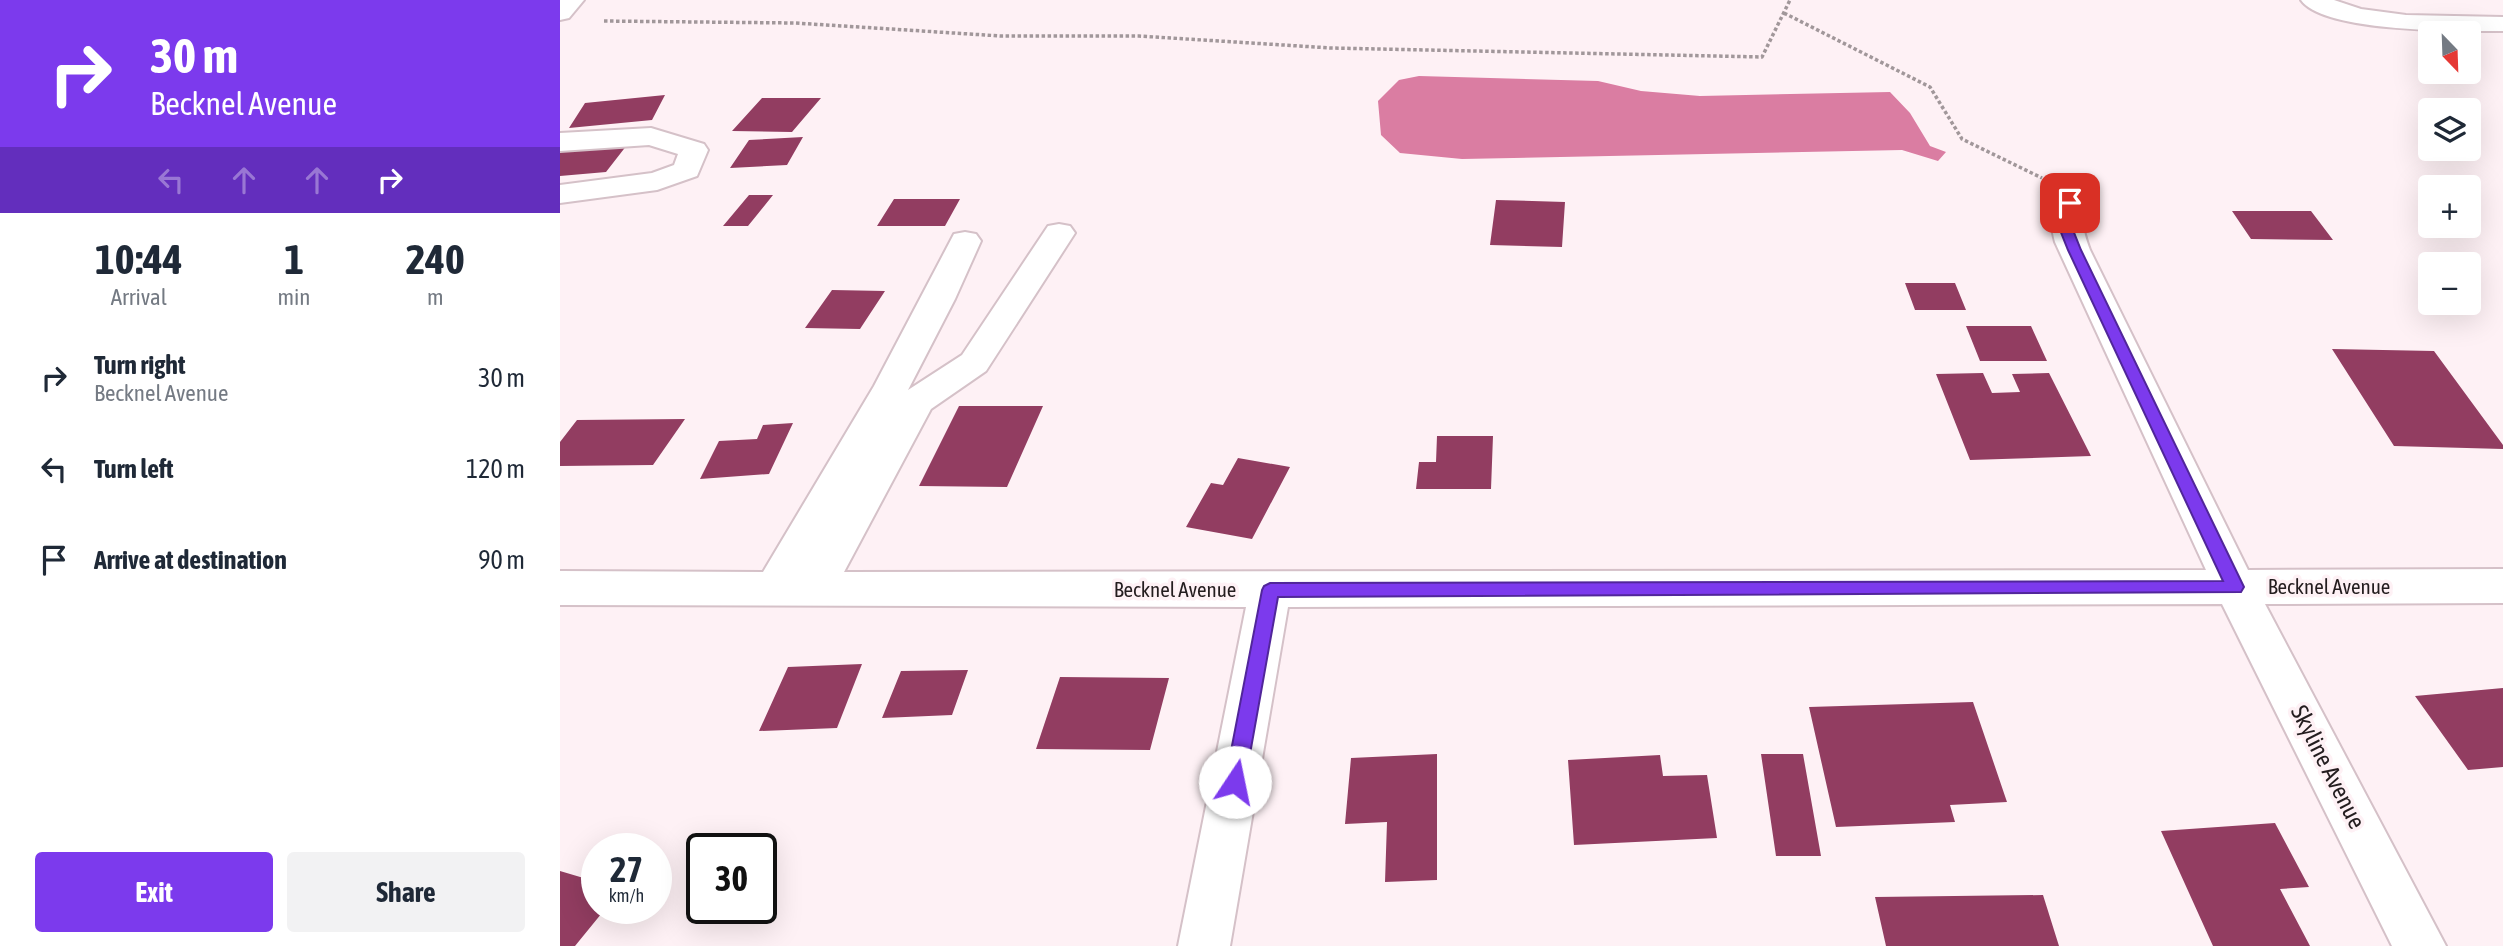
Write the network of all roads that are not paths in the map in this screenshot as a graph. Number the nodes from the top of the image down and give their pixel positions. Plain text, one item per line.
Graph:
1 (572, 0) edge
2 (2313, 0) edge
3 (560, 13) edge
4 (2503, 24) edge
5 (560, 142) edge
6 (560, 194) edge
7 (2076, 194) road end
8 (1059, 233) dead end
9 (965, 241) dead end
10 (2503, 586) edge
11 (2235, 587) junction
12 (560, 588) edge
13 (794, 589) junction
14 (1270, 590) junction
15 (1204, 946) edge
16 (2420, 946) edge

1 - 3 street
2 - 4 street
5 - 6 street
7 - 11 street, Skyline Avenue
8 - 13 street
9 - 13 street
10 - 11 street, Becknel Avenue
11 - 14 street, Becknel Avenue
11 - 16 street, Skyline Avenue
12 - 13 street, Becknel Avenue
13 - 14 street, Becknel Avenue
14 - 15 street

